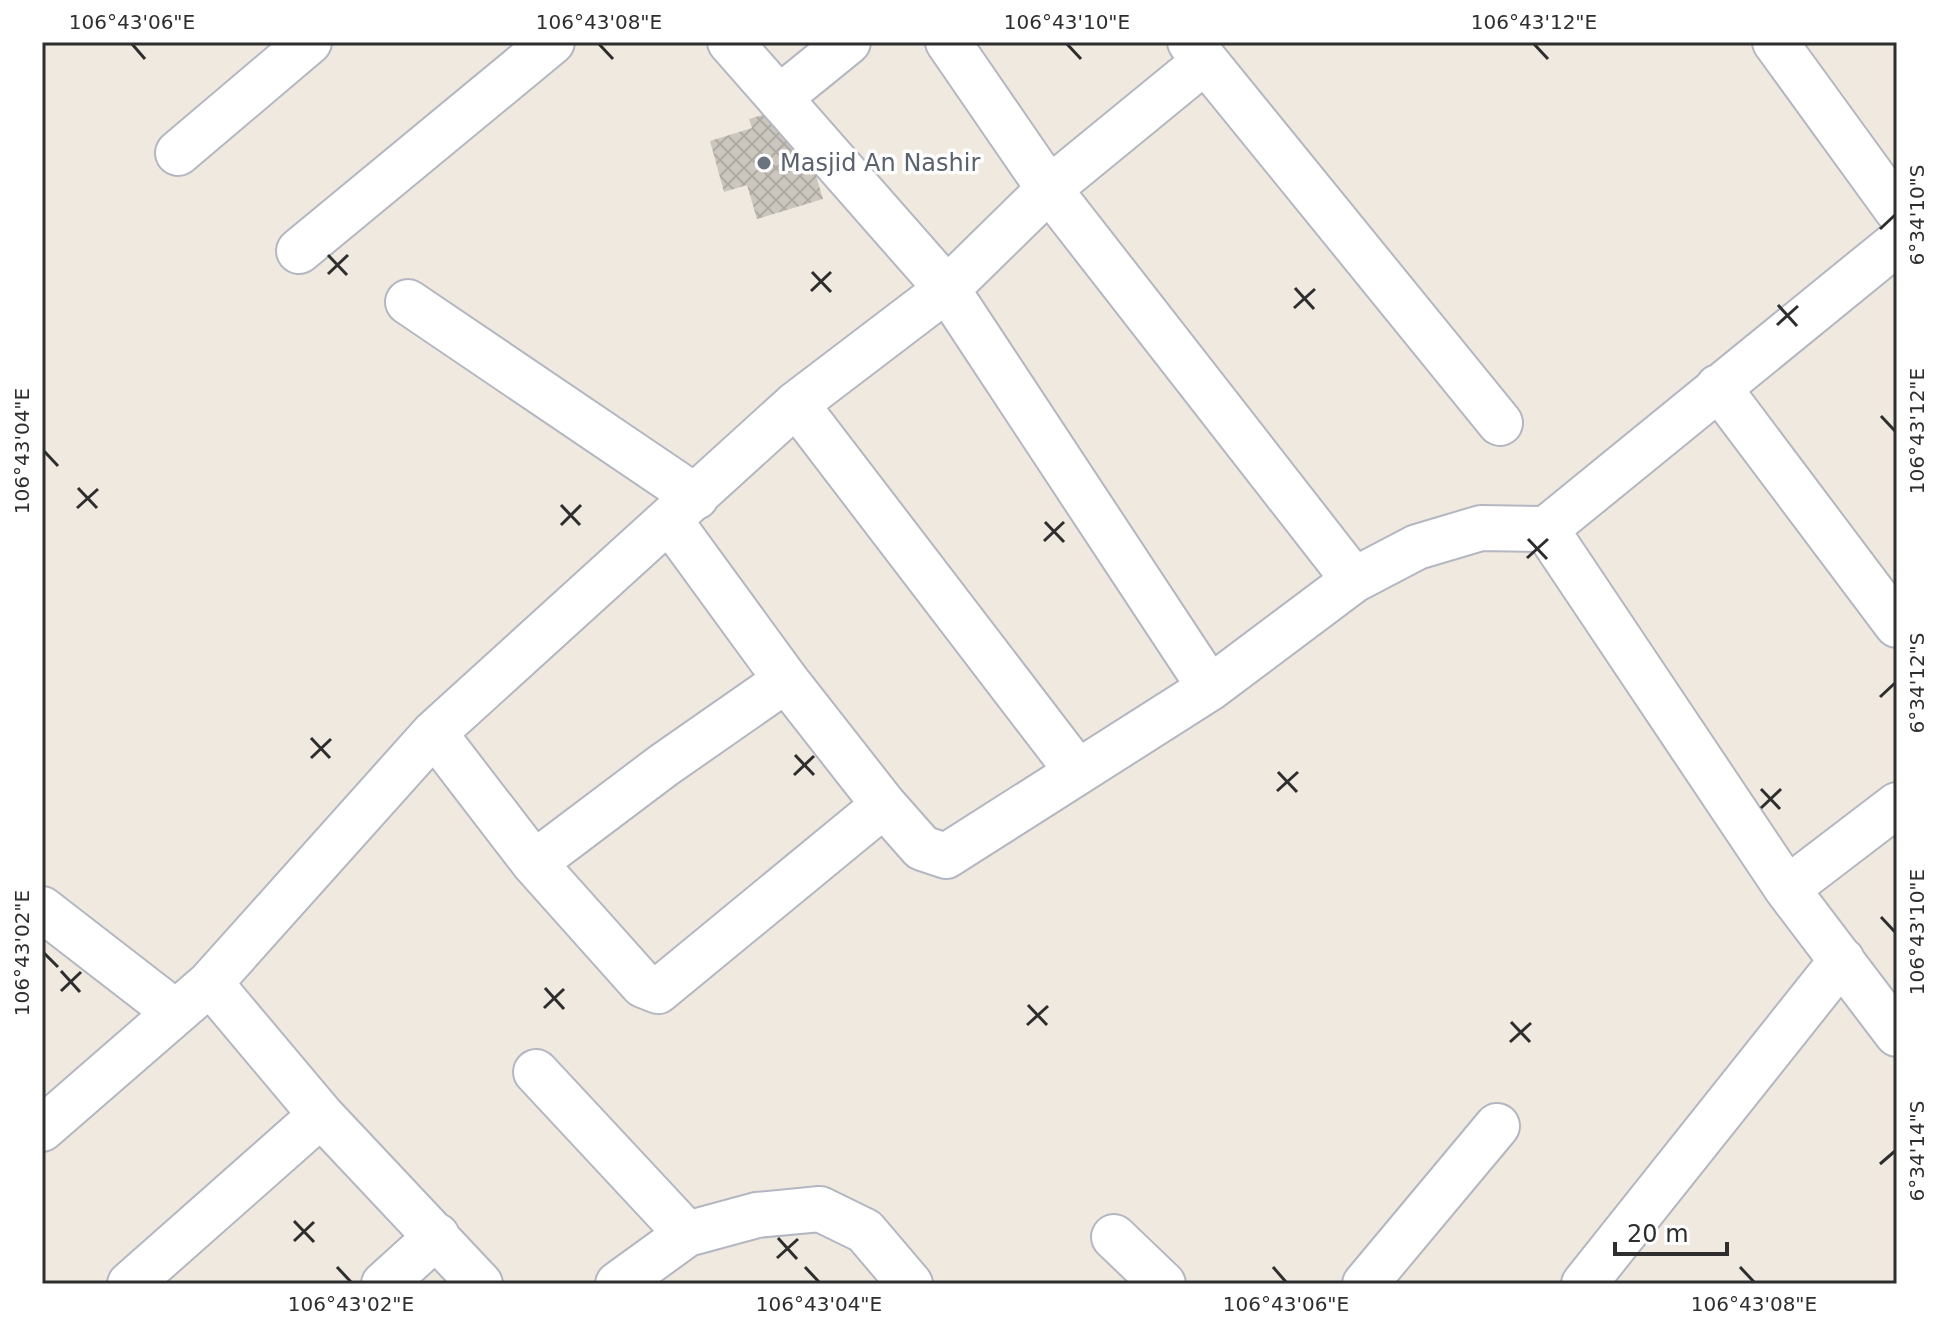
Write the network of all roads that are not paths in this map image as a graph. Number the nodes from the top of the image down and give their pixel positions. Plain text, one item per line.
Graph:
1 (309, 42) edge
2 (552, 42) edge
3 (730, 42) edge
4 (848, 42) edge
5 (948, 42) edge
6 (1775, 42) edge
7 (1197, 52) edge
8 (779, 98) junction
9 (178, 153) dead end
10 (1049, 189) junction
11 (1897, 210) edge
12 (1897, 243) edge
13 (299, 251) dead end
14 (947, 289) junction
15 (408, 302) dead end
16 (1718, 387) junction
17 (796, 404) junction
18 (1500, 423) dead end
19 (683, 509) junction
20 (1546, 529) junction
21 (1354, 580) junction
22 (1897, 625) edge
23 (786, 680) junction
24 (1210, 688) junction
25 (434, 733) junction
26 (1077, 771) junction
27 (884, 805) junction
28 (1897, 805) edge
29 (534, 863) junction
30 (1787, 889) junction
31 (42, 909) edge
32 (1842, 960) junction
33 (210, 983) junction
34 (175, 1012) junction
35 (1897, 1034) edge
36 (536, 1072) dead end
37 (321, 1115) junction
38 (1497, 1126) dead end
39 (42, 1129) edge
40 (687, 1234) junction
41 (437, 1236) junction
42 (1114, 1237) dead end
43 (130, 1284) edge
44 (384, 1284) edge
45 (480, 1284) edge
46 (618, 1284) edge
47 (910, 1284) edge
48 (1163, 1284) edge
49 (1365, 1284) edge
50 (1584, 1284) edge

1 - 9 street
2 - 13 street
3 - 8 street
4 - 8 street
5 - 10 street
6 - 11 street
7 - 10 street
7 - 18 street
8 - 14 street
10 - 14 street
10 - 21 street
12 - 16 street
14 - 17 street
14 - 24 street
15 - 19 street
16 - 20 street
16 - 22 street
17 - 19 street
17 - 26 street
19 - 23 street
19 - 25 street
20 - 21 street
20 - 30 street
21 - 24 street
23 - 27 street
23 - 29 street
24 - 26 street
25 - 29 street
25 - 33 street
26 - 27 street
27 - 29 street
28 - 30 street
30 - 32 street
31 - 34 street
32 - 35 street
32 - 50 street
33 - 34 street
33 - 37 street
34 - 39 street
36 - 40 street
37 - 41 street
37 - 43 street
38 - 49 street
40 - 46 street
40 - 47 street
41 - 44 street
41 - 45 street
42 - 48 street

